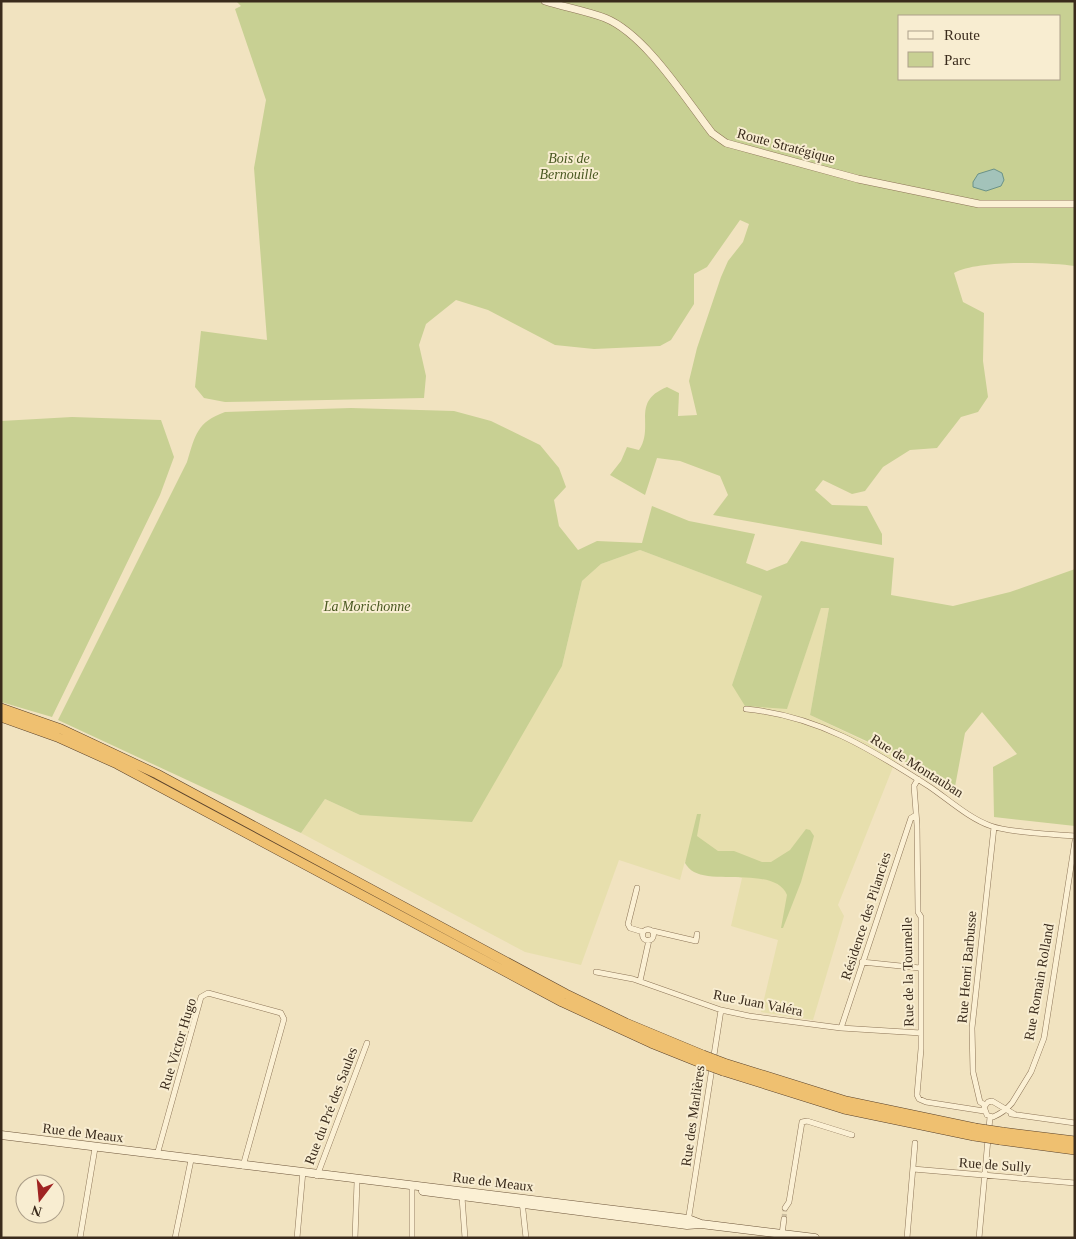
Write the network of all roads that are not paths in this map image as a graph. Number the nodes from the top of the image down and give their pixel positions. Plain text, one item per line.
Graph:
1 (545, 1) edge
2 (1075, 204) edge
3 (1, 708) edge
4 (746, 708) dead end
5 (1, 716) edge
6 (41, 726) junction
7 (918, 779) junction
8 (916, 814) junction
9 (994, 827) junction
10 (1075, 836) edge
11 (1075, 842) edge
12 (637, 888) dead end
13 (653, 931) junction
14 (643, 932) junction
15 (697, 934) dead end
16 (649, 940) junction
17 (862, 962) junction
18 (920, 968) junction
19 (596, 972) dead end
20 (640, 981) junction
21 (721, 1010) junction
22 (841, 1028) junction
23 (920, 1033) junction
24 (367, 1043) dead end
25 (1012, 1104) junction
26 (984, 1108) junction
27 (1001, 1110) junction
28 (1016, 1114) junction
29 (990, 1117) junction
30 (1075, 1123) edge
31 (1, 1135) edge
32 (852, 1135) dead end
33 (1001, 1136) junction
34 (1075, 1141) edge
35 (915, 1142) dead end
36 (95, 1148) junction
37 (1075, 1150) edge
38 (157, 1155) junction
39 (191, 1160) junction
40 (244, 1166) junction
41 (913, 1169) junction
42 (303, 1173) junction
43 (317, 1175) junction
44 (984, 1176) junction
45 (357, 1182) junction
46 (1075, 1184) edge
47 (412, 1187) junction
48 (462, 1197) junction
49 (522, 1201) junction
50 (566, 1207) junction
51 (785, 1208) tunnel mouth
52 (784, 1219) tunnel mouth
53 (687, 1222) junction
54 (782, 1234) junction
55 (80, 1238) edge
56 (176, 1238) edge
57 (297, 1238) edge
58 (354, 1238) edge
59 (412, 1238) edge
60 (465, 1238) edge
61 (526, 1238) edge
62 (815, 1238) edge
63 (907, 1238) edge
64 (979, 1238) edge

1 - 2 street, Route Stratégique
3 - 6 highway
4 - 7 street, Rue de Montauban
5 - 6 highway
6 - 33 highway, bridge
7 - 8 street, Rue de la Tournelle
7 - 9 street, Rue de Montauban
8 - 17 street, Résidence des Pilancies
8 - 18 street, Rue de la Tournelle
9 - 10 street, Rue de Montauban
9 - 26 street, Rue Henri Barbusse
11 - 25 street, Rue Romain Rolland
12 - 14 street
13 - 14 street
13 - 15 street
13 - 16 street
14 - 16 street
16 - 20 street
17 - 18 street
17 - 22 street, Résidence des Pilancies
18 - 23 street, Rue de la Tournelle
19 - 20 street, Rue Juan Valéra
20 - 21 street, Rue Juan Valéra
21 - 22 street, Rue Juan Valéra
21 - 53 street, Rue des Marlières
22 - 23 street, Rue Juan Valéra
23 - 26 street, Rue de la Tournelle
24 - 43 street, Rue du Pré des Saules
25 - 27 street, Rue Romain Rolland
25 - 28 street
26 - 27 street
26 - 29 street
27 - 28 street
27 - 29 street, Rue Romain Rolland
28 - 30 street
29 - 44 street
31 - 36 main road, Rue de Meaux
32 - 51 street
33 - 34 highway
33 - 37 highway
35 - 41 street
36 - 38 main road, Rue de Meaux
36 - 55 street
38 - 39 main road, Rue de Meaux
38 - 40 street, Rue Victor Hugo
39 - 40 main road, Rue de Meaux
39 - 56 street
40 - 42 main road, Rue de Meaux
41 - 44 street, Rue de Sully
41 - 63 street
42 - 43 main road, Rue de Meaux
42 - 57 street
43 - 45 main road, Rue de Meaux
43 - 47 main road, Rue de Meaux
44 - 46 street, Rue de Sully
44 - 64 street
45 - 47 main road, Rue de Meaux
45 - 58 street
47 - 48 main road, Rue de Meaux
47 - 49 main road, Rue de Meaux
47 - 59 street
48 - 49 main road, Rue de Meaux
48 - 60 street
49 - 50 main road, Rue de Meaux
49 - 50 main road, Rue de Meaux
49 - 61 street
50 - 53 main road, Rue de Meaux
52 - 54 street
53 - 54 main road, Rue de Meaux
54 - 62 main road, Rue de Meaux

